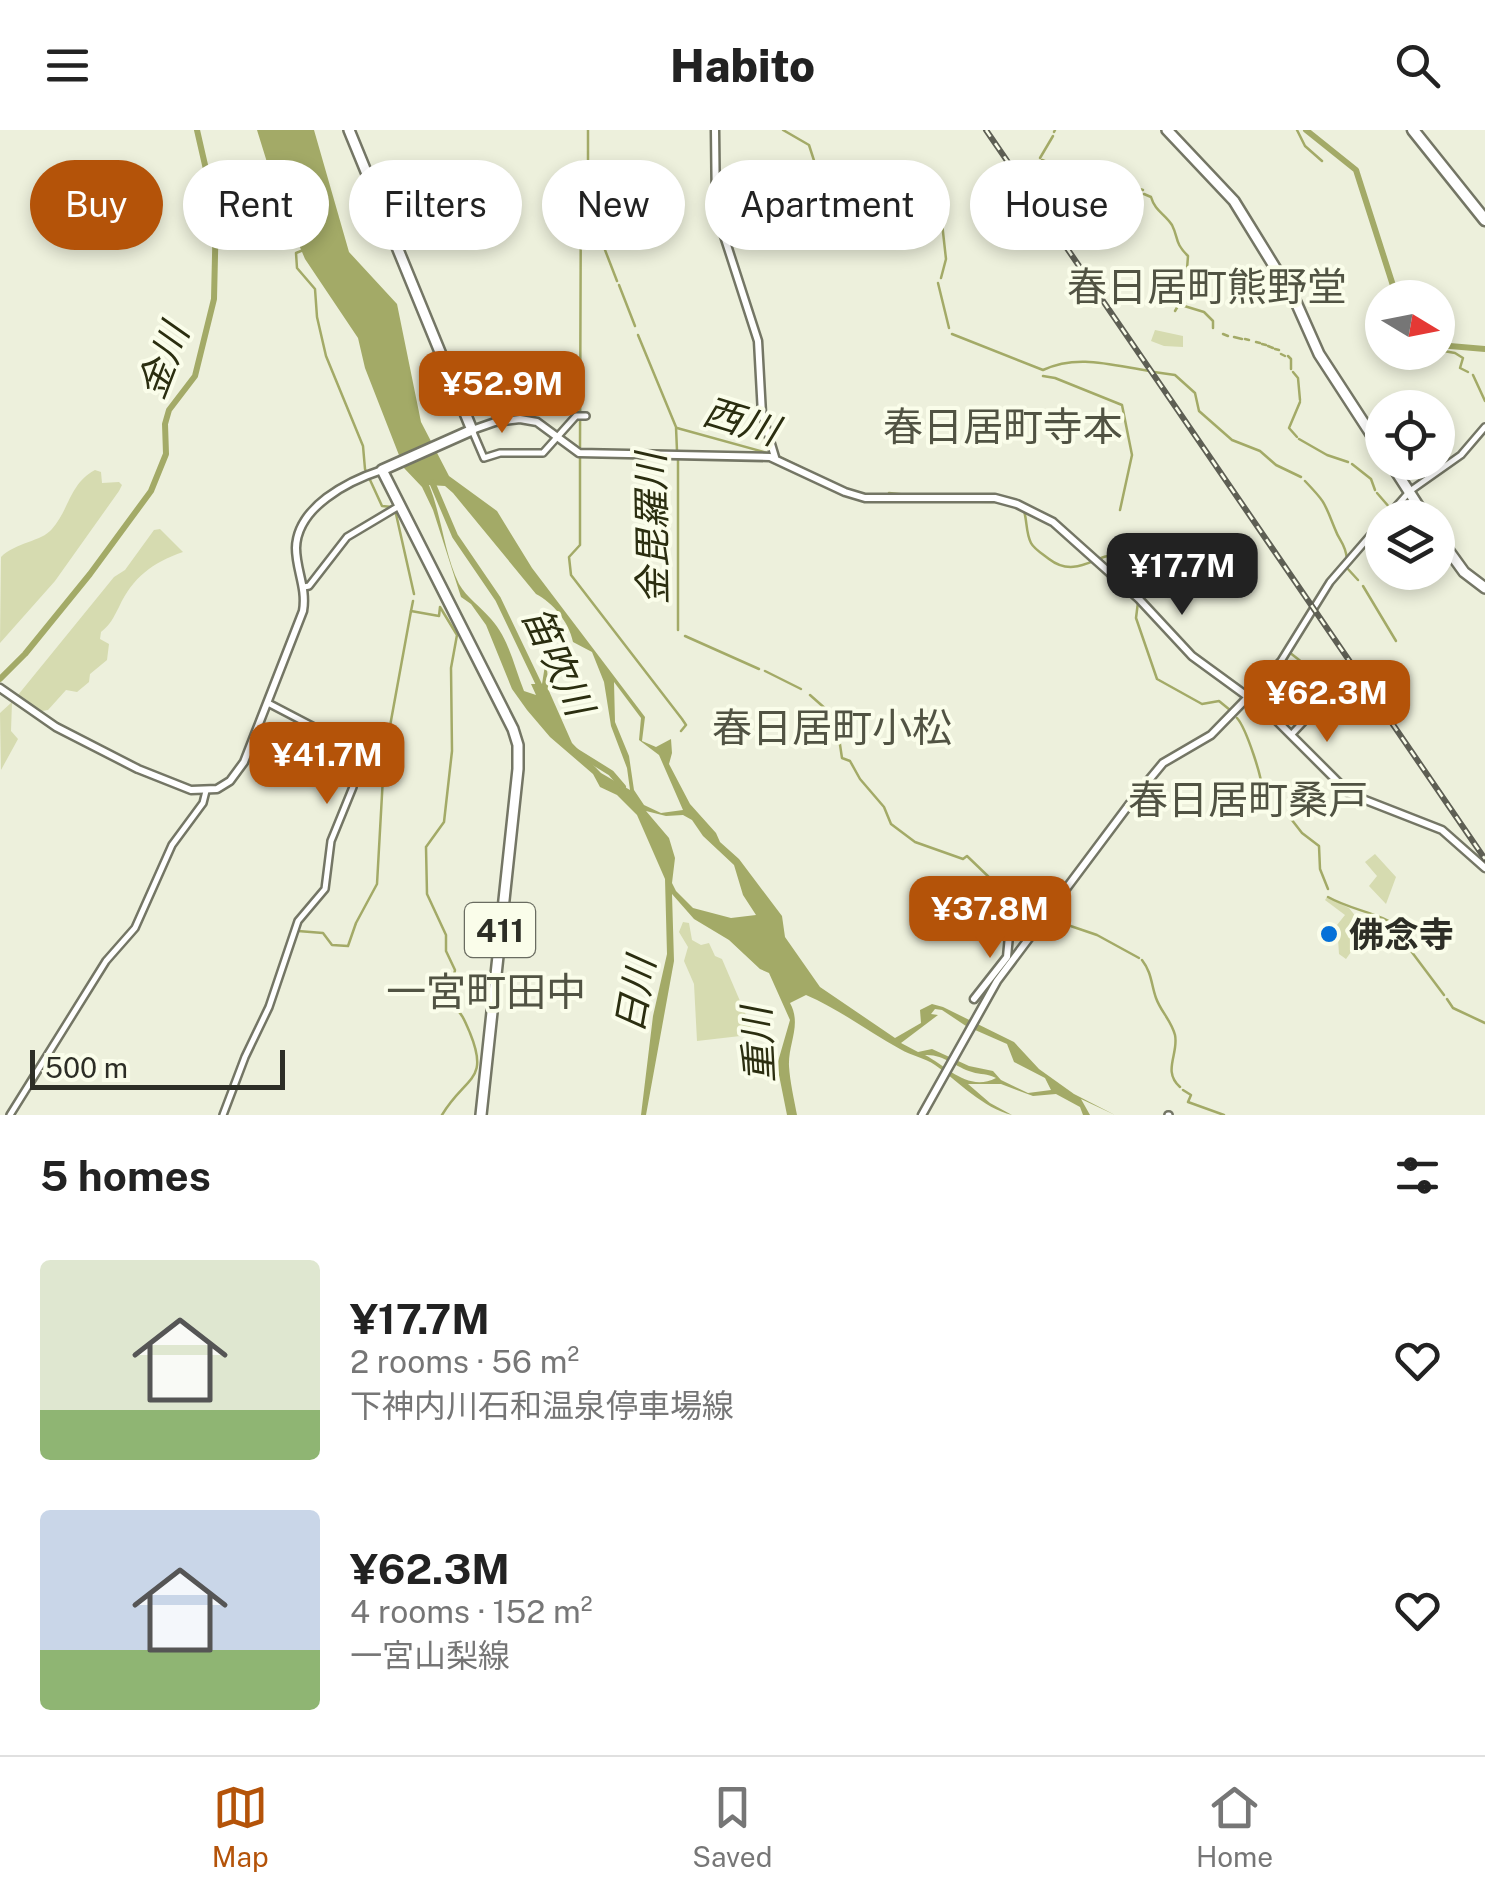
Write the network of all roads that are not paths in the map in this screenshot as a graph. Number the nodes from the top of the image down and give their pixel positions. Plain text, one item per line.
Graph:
1 (349, 130) edge
2 (715, 130) edge
3 (1167, 130) edge
4 (1413, 130) edge
5 (1484, 220) edge
6 (582, 416) dead end
7 (1365, 425) edge
8 (1485, 427) edge
9 (469, 431) junction
10 (558, 438) junction
11 (775, 456) junction
12 (381, 470) junction
13 (1402, 480) edge
14 (1410, 491) junction
15 (1402, 500) edge
16 (1415, 500) edge
17 (396, 508) junction
18 (1365, 542) edge
19 (1455, 561) edge
20 (304, 587) junction
21 (1485, 588) edge
22 (0, 688) edge
23 (1339, 689) dead end
24 (1248, 697) junction
25 (268, 703) junction
26 (1290, 735) junction
27 (206, 791) junction
28 (1485, 868) edge
29 (1035, 930) junction
30 (974, 998) dead end
31 (10, 1115) edge
32 (223, 1115) edge
33 (481, 1115) edge
34 (922, 1115) edge

1 - 9 highway
2 - 11 main road
3 - 7 highway
4 - 5 highway
6 - 10 street
8 - 14 street
9 - 10 main road
9 - 10 street
9 - 12 highway
10 - 11 main road
11 - 24 main road
12 - 17 highway, 411
12 - 20 main road
13 - 14 highway
14 - 15 street
14 - 16 highway
17 - 20 street
17 - 33 highway, 411
18 - 24 street
19 - 21 highway
20 - 25 main road
22 - 27 main road
23 - 26 street
24 - 26 main road
24 - 29 main road
25 - 27 main road
25 - 32 street
26 - 28 main road
27 - 31 street
29 - 30 main road
29 - 34 main road

